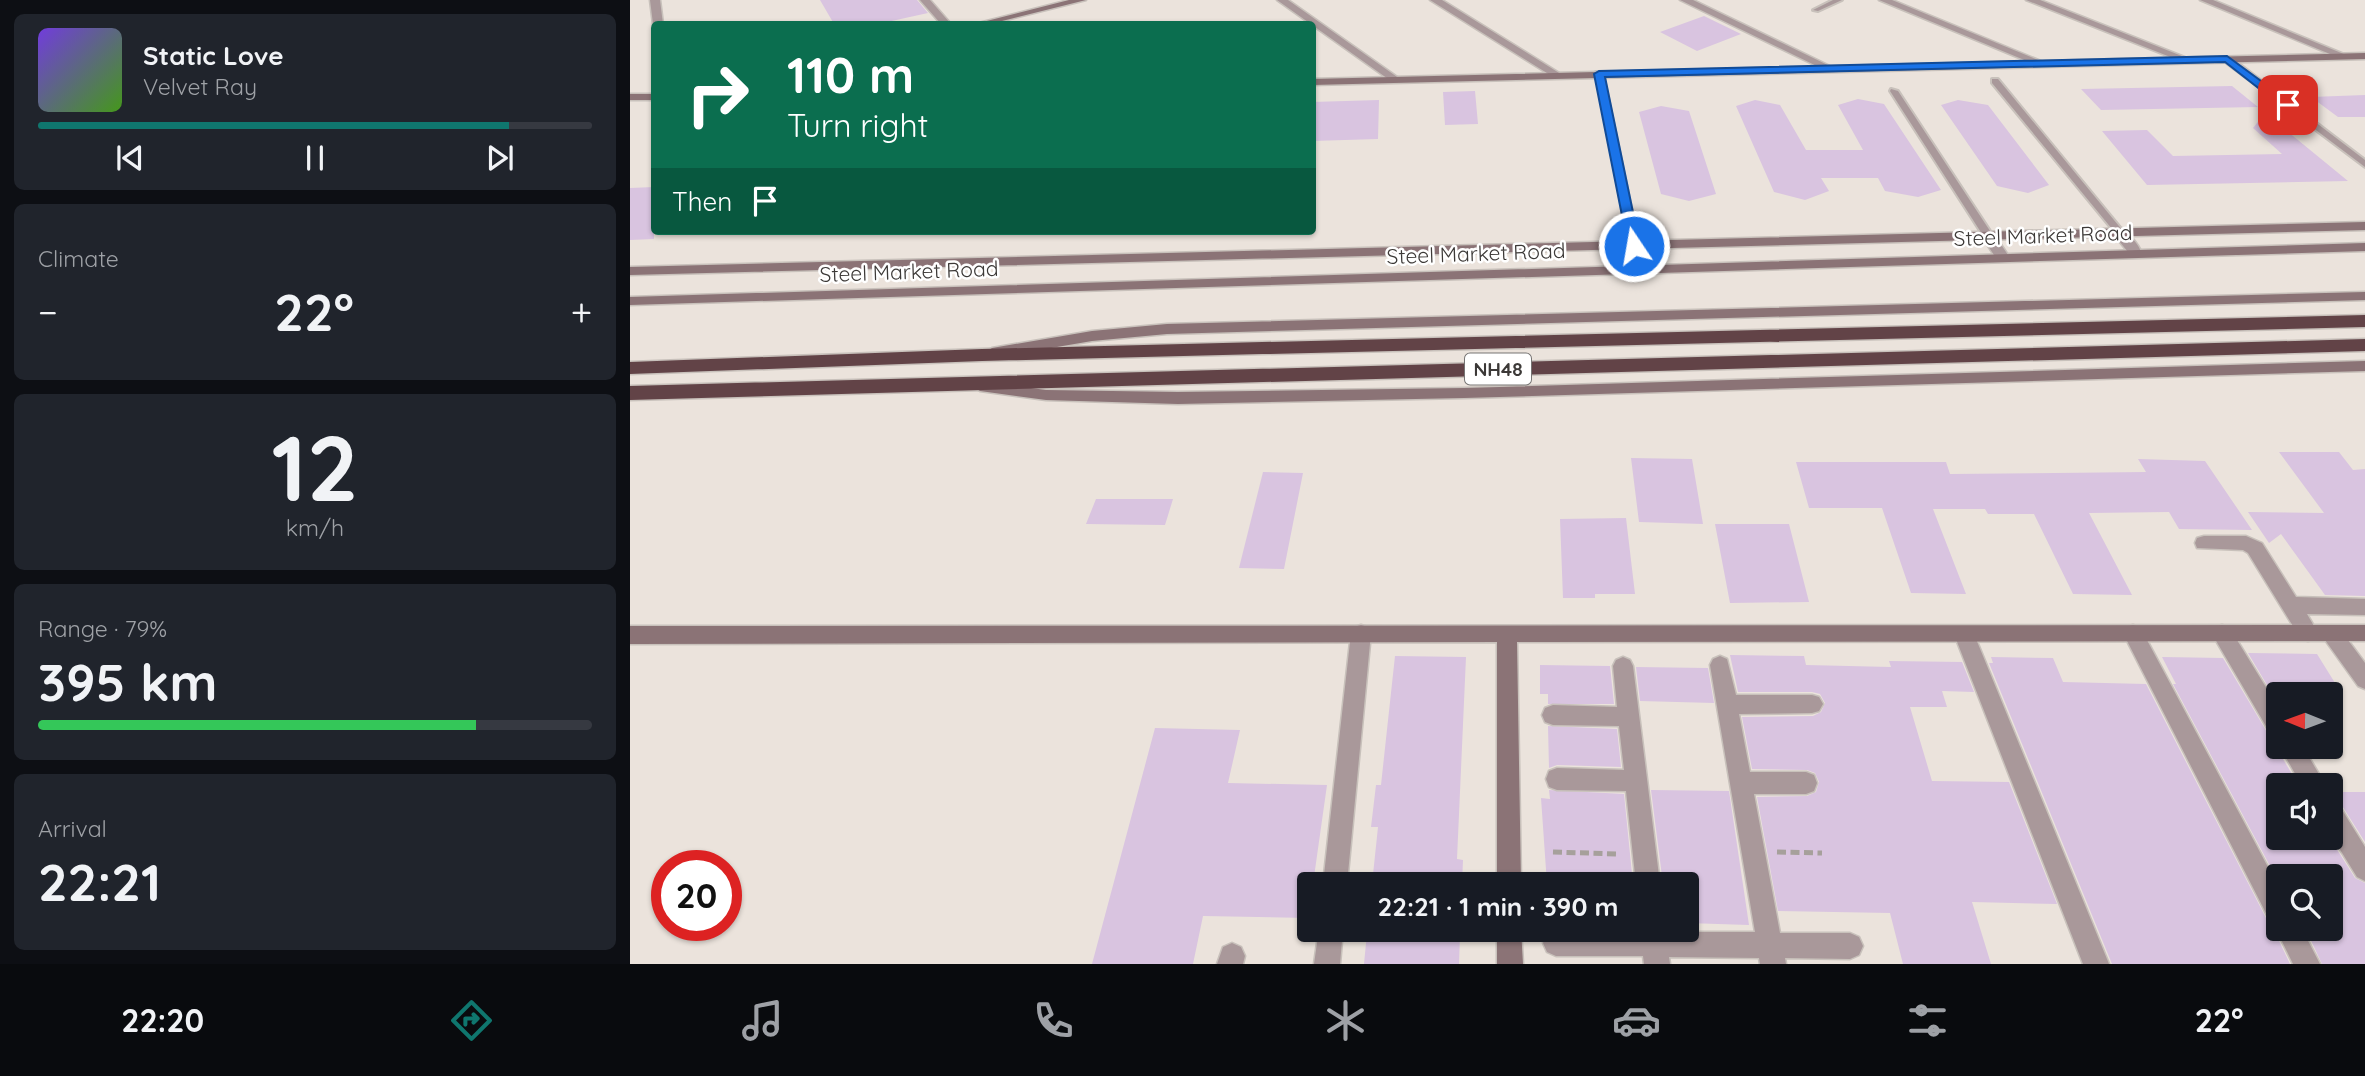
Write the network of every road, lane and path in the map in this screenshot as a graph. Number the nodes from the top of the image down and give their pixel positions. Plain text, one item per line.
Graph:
1 (655, 0) edge
2 (925, 0) edge
3 (1282, 0) edge
4 (1435, 0) edge
5 (1685, 0) edge
6 (1839, 0) edge
7 (1884, 0) edge
8 (2031, 0) edge
9 (2205, 0) edge
10 (1073, 1) edge
11 (1816, 10) dead end
12 (658, 21) edge
13 (943, 21) edge
14 (992, 21) edge
15 (1312, 21) edge
16 (1316, 24) edge
17 (2365, 56) edge
18 (2346, 57) junction
19 (2227, 59) junction
20 (2187, 60) junction
21 (2038, 62) junction
22 (1831, 69) junction
23 (1599, 74) junction
24 (1559, 75) junction
25 (1395, 79) junction
26 (1995, 81) dead end
27 (1316, 82) edge
28 (1894, 91) dead end
29 (630, 97) edge
30 (651, 97) edge
31 (2365, 164) edge
32 (2365, 226) edge
33 (2120, 233) junction
34 (1989, 237) junction
35 (1634, 246) junction
36 (2365, 247) edge
37 (2137, 254) junction
38 (1166, 258) junction
39 (2003, 258) junction
40 (630, 271) edge
41 (1159, 285) junction
42 (2365, 296) edge
43 (630, 301) edge
44 (2365, 321) edge
45 (2365, 345) edge
46 (982, 355) junction
47 (2365, 366) edge
48 (630, 368) edge
49 (958, 384) junction
50 (630, 393) edge
51 (2204, 543) dead end
52 (2289, 605) junction
53 (2365, 607) edge
54 (2133, 633) junction
55 (2222, 633) junction
56 (2308, 633) junction
57 (2365, 633) edge
58 (1361, 634) junction
59 (1507, 634) junction
60 (1964, 634) junction
61 (2332, 634) junction
62 (630, 635) edge
63 (1720, 665) dead end
64 (1623, 666) dead end
65 (2365, 680) edge
66 (1812, 704) dead end
67 (1726, 705) junction
68 (2266, 706) edge
69 (1553, 715) dead end
70 (1629, 717) junction
71 (1557, 779) dead end
72 (1637, 781) junction
73 (1740, 783) junction
74 (1806, 783) dead end
75 (2343, 833) edge
76 (1553, 852) dead end
77 (1753, 852) junction
78 (1822, 853) dead end
79 (1645, 855) junction
80 (2365, 869) edge
81 (1336, 872) edge
82 (1509, 872) edge
83 (1647, 872) edge
84 (2266, 887) edge
85 (2295, 941) edge
86 (1330, 942) edge
87 (1509, 942) edge
88 (1556, 943) dead end
89 (1655, 946) edge
90 (1850, 946) dead end
91 (1771, 955) edge
92 (1327, 964) edge
93 (1510, 964) edge
94 (2096, 964) edge
95 (2307, 964) edge

1 - 12 street
2 - 13 street
3 - 15 street
4 - 24 street
5 - 22 street
6 - 11 lane
7 - 21 street
8 - 20 street
9 - 18 street
10 - 14 street
16 - 25 street
17 - 18 street
18 - 19 street
19 - 20 street
19 - 31 lane
20 - 21 street
21 - 22 street
22 - 23 street
23 - 24 street
23 - 35 lane
24 - 25 street
25 - 27 street
26 - 33 lane
28 - 34 lane
29 - 30 street
32 - 33 street, Steel Market Road
33 - 34 street, Steel Market Road
33 - 37 street
34 - 35 street, Steel Market Road
34 - 39 street
35 - 38 street, Steel Market Road
36 - 37 street, Steel Market Road
37 - 39 street, Steel Market Road
38 - 40 street, Steel Market Road
38 - 41 street
39 - 41 street, Steel Market Road
41 - 43 street, Steel Market Road
42 - 46 street
44 - 46 highway, NH48
45 - 49 highway, NH48
46 - 48 highway, NH48
47 - 49 street
49 - 50 highway, NH48
51 - 52 street
52 - 53 street
52 - 56 street
54 - 55 street
54 - 60 street
54 - 84 street
55 - 56 street
55 - 68 street
56 - 61 street
57 - 61 street
58 - 59 street
58 - 62 street
58 - 81 street
59 - 60 street
59 - 82 street
60 - 94 street
61 - 65 street
63 - 67 street
64 - 70 street
66 - 67 street
67 - 73 street
69 - 70 street
70 - 72 street
71 - 72 street
72 - 79 street
73 - 74 street
73 - 77 street
75 - 80 street
76 - 79 path
77 - 78 path
77 - 91 street
79 - 83 street
85 - 95 street
86 - 92 street
87 - 93 street
88 - 89 street
89 - 91 street
90 - 91 street

